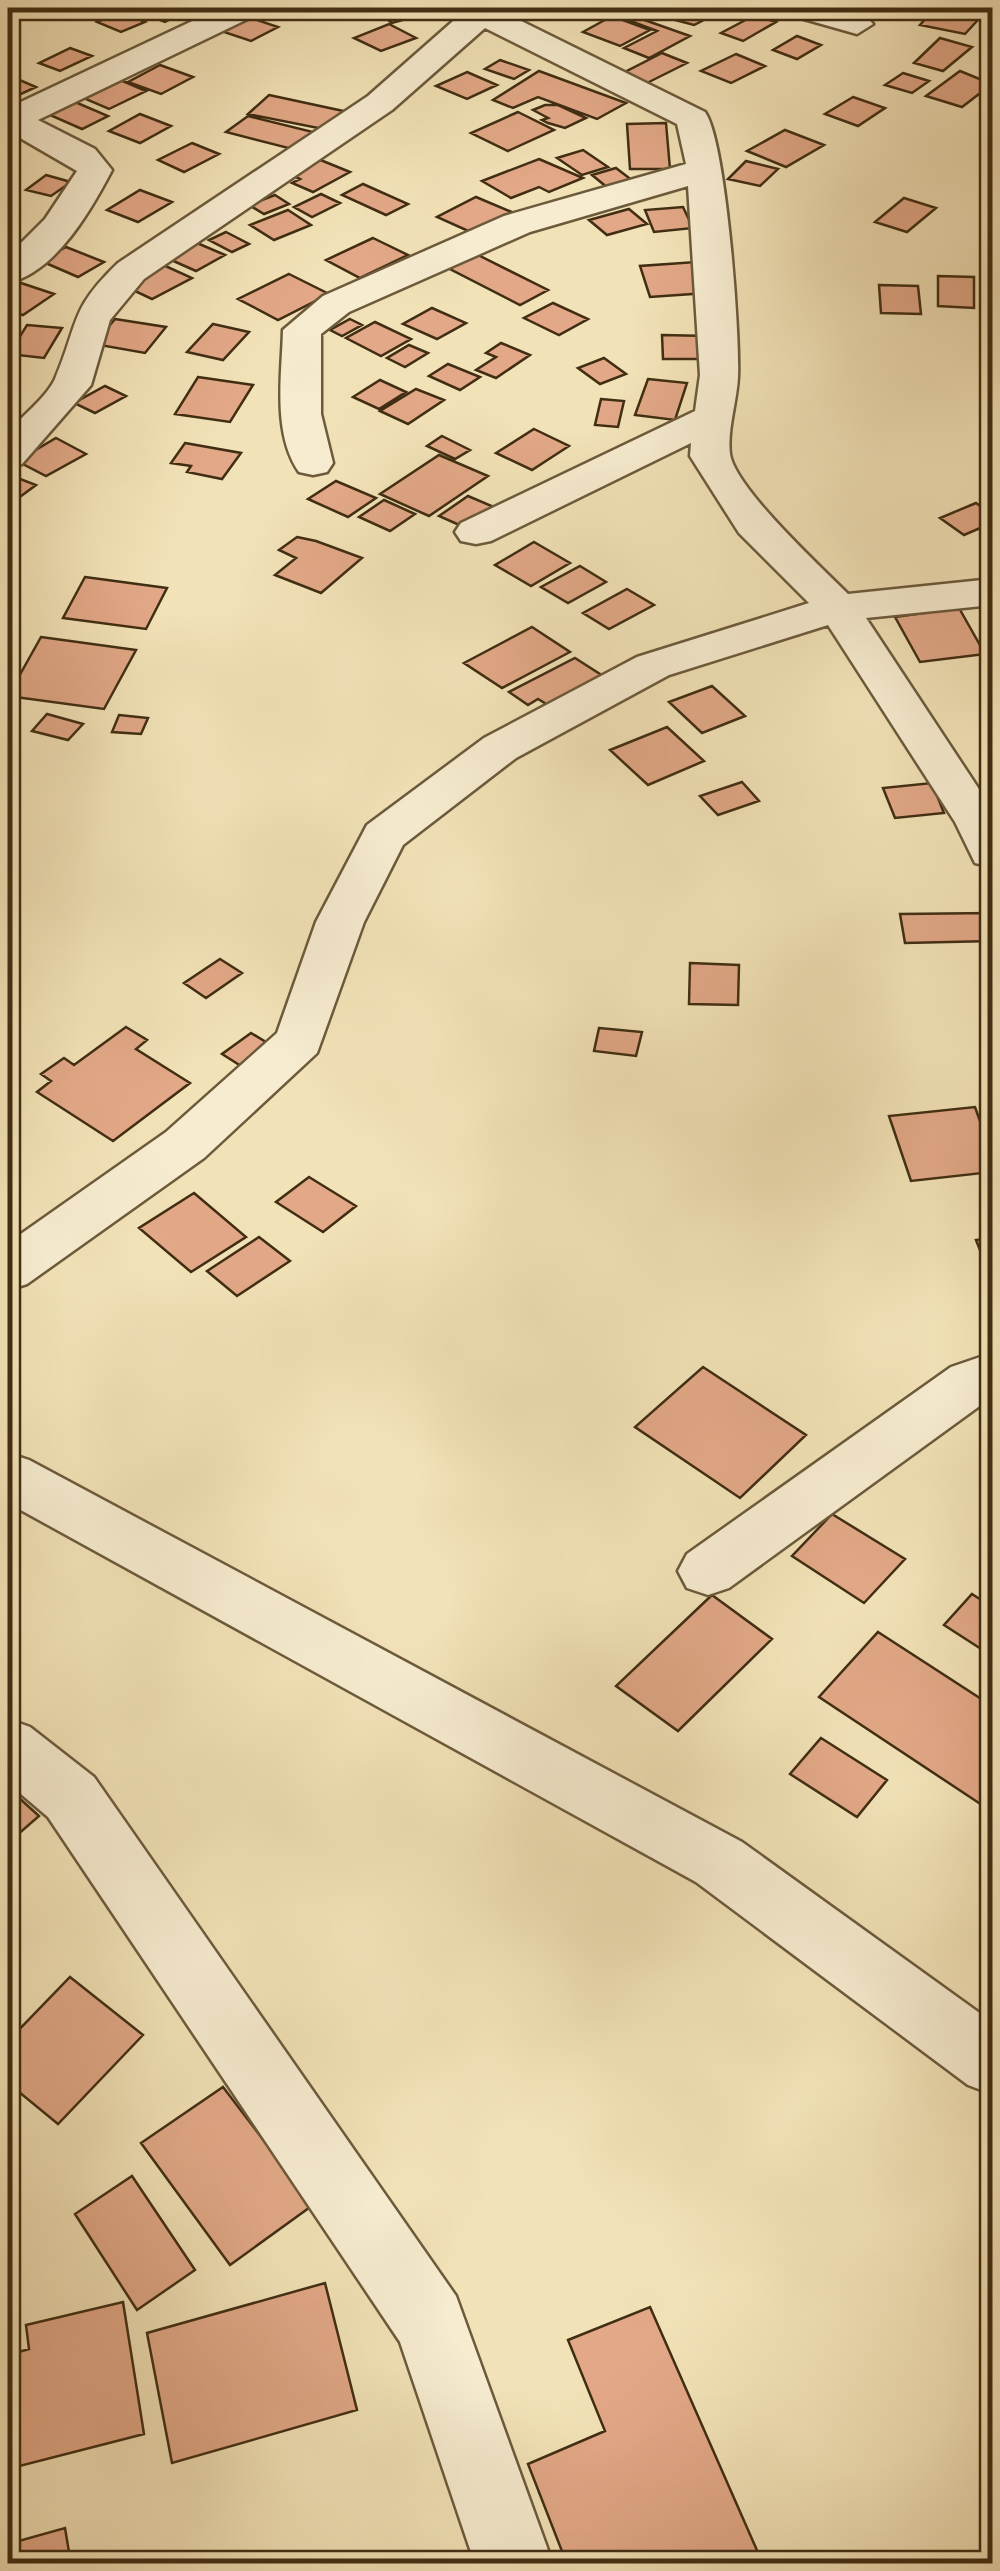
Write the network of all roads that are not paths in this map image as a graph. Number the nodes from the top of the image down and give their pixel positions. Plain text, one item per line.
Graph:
1 (245, 8) edge
2 (801, 8) edge
3 (476, 11) edge
4 (857, 24) dead end
5 (9, 120) edge
6 (705, 170) junction
7 (8, 272) edge
8 (714, 417) junction
9 (8, 456) edge
10 (313, 463) dead end
11 (476, 532) dead end
12 (992, 592) edge
13 (838, 608) junction
14 (992, 852) edge
15 (8, 1270) edge
16 (992, 1375) edge
17 (8, 1476) edge
18 (708, 1571) dead end
19 (8, 1746) edge
20 (992, 2062) edge
21 (514, 2564) edge

1 - 5 street
2 - 4 street
3 - 6 street
3 - 9 street
5 - 7 street
6 - 8 street
6 - 10 street
8 - 11 street
8 - 13 street
12 - 13 street
13 - 14 street
13 - 15 street
16 - 18 street
17 - 20 street
19 - 21 street

